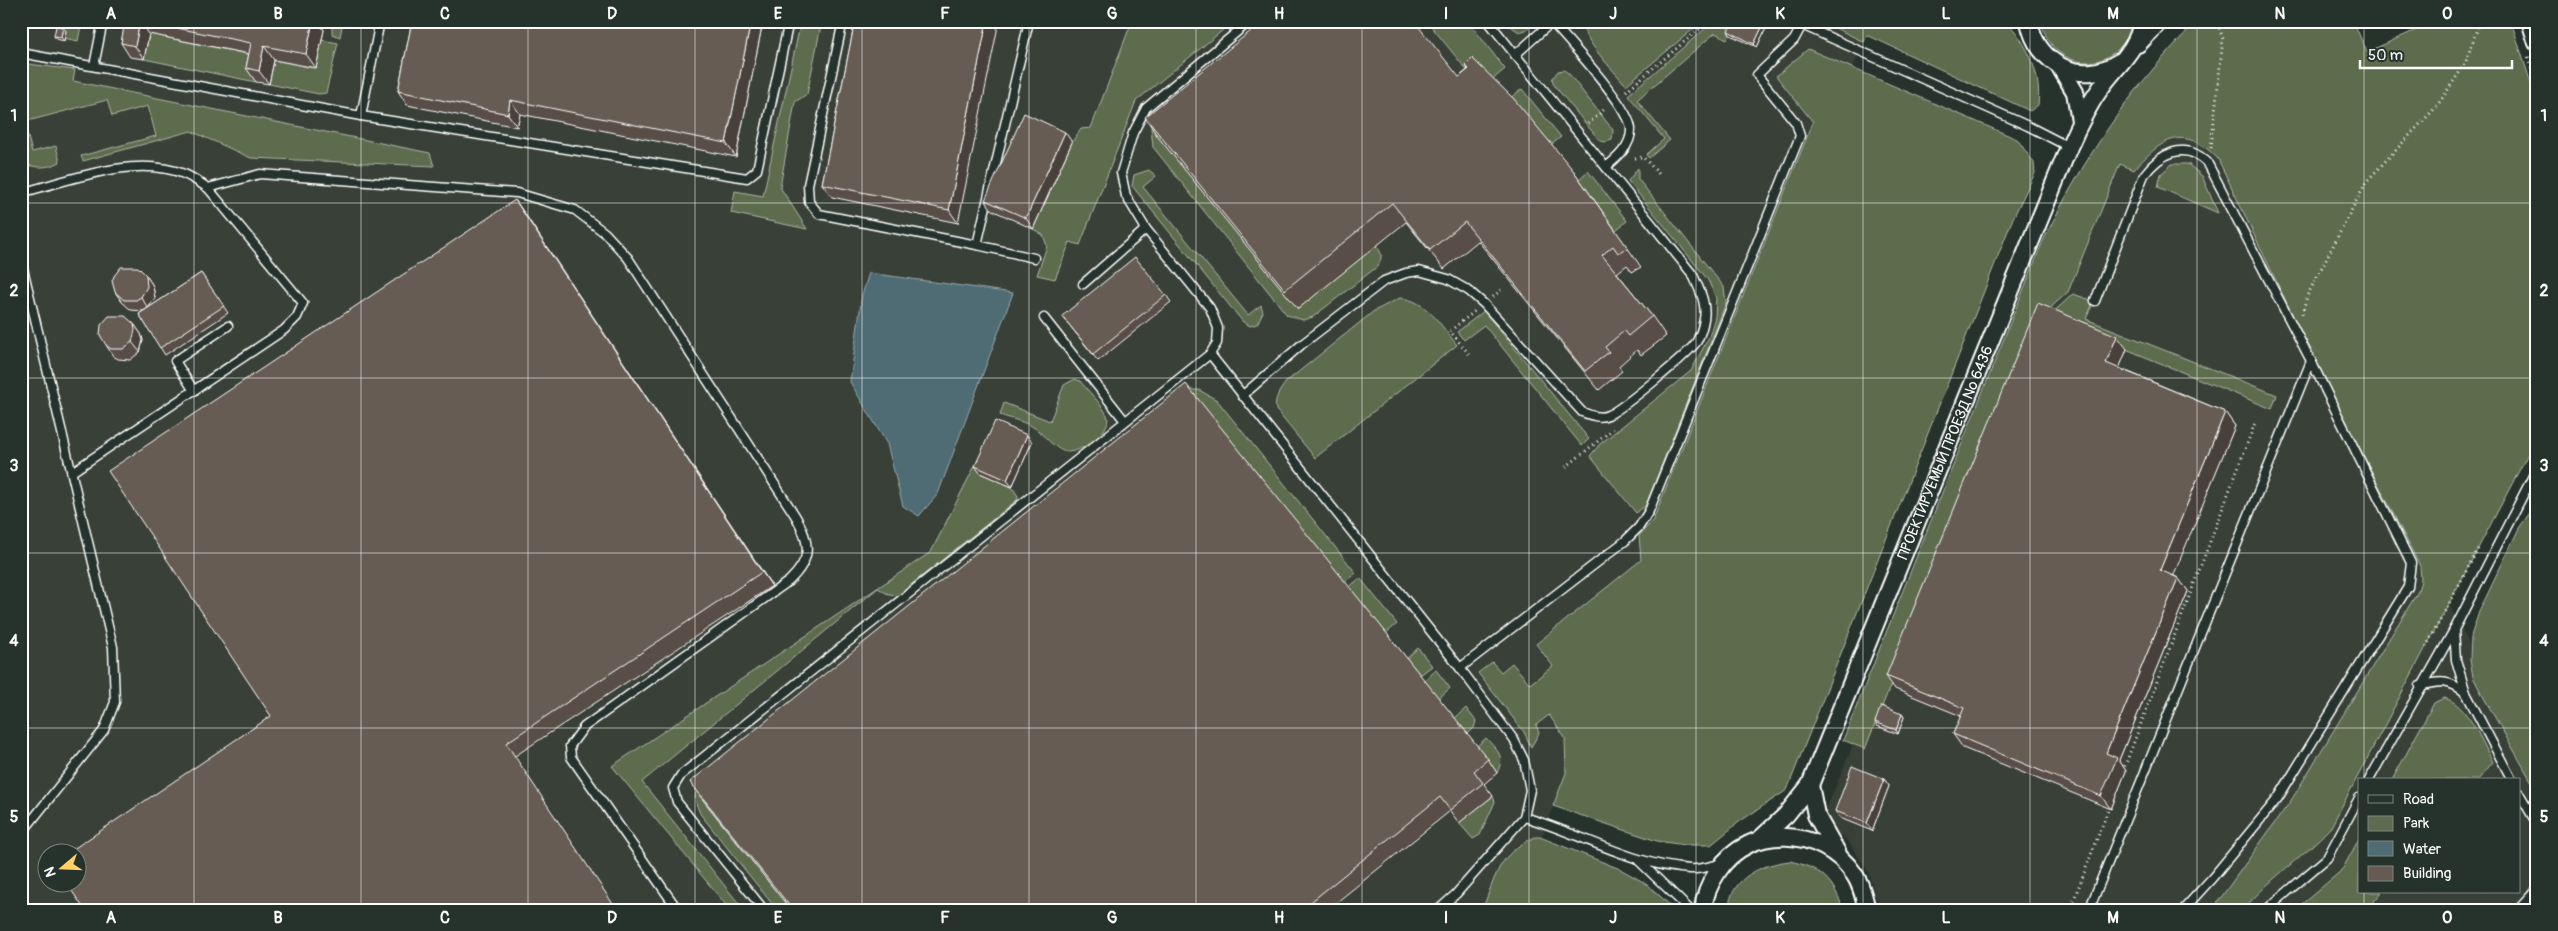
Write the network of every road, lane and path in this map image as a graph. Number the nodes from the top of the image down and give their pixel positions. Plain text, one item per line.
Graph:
1 (103, 21) edge
2 (380, 21) edge
3 (789, 21) edge
4 (843, 21) edge
5 (1029, 21) edge
6 (1250, 21) edge
7 (1488, 21) edge
8 (1708, 21) edge
9 (1793, 21) edge
10 (2029, 21) edge
11 (2142, 21) edge
12 (2160, 21) edge
13 (2217, 21) edge
14 (2480, 21) edge
15 (2530, 21) edge
16 (1553, 22) edge
17 (1802, 25) junction
18 (2537, 43) edge
19 (21, 52) edge
20 (1515, 55) junction
21 (2128, 55) junction
22 (94, 66) junction
23 (2060, 67) junction
24 (1617, 99) junction
25 (361, 116) junction
26 (2080, 121) junction
27 (1578, 132) junction
28 (2069, 147) junction
29 (2200, 156) junction
30 (1606, 167) junction
31 (208, 188) junction
32 (21, 193) edge
33 (1146, 229) junction
34 (977, 245) junction
35 (1034, 258) dead end
36 (21, 260) edge
37 (1083, 284) dead end
38 (1501, 290) edge
39 (2095, 301) dead end
40 (1484, 304) junction
41 (1044, 318) dead end
42 (228, 326) dead end
43 (2297, 334) junction
44 (1210, 354) junction
45 (1469, 354) dead end
46 (2311, 361) junction
47 (194, 391) junction
48 (1242, 396) junction
49 (1125, 421) junction
50 (2255, 423) dead end
51 (1614, 428) dead end
52 (2537, 441) edge
53 (2526, 463) dead end
54 (1566, 467) dead end
55 (2537, 468) edge
56 (72, 472) junction
57 (2537, 485) edge
58 (2526, 491) junction
59 (2479, 547) dead end
60 (2454, 630) junction
61 (2425, 650) dead end
62 (1460, 668) junction
63 (2420, 686) junction
64 (2466, 693) junction
65 (2120, 778) dead end
66 (2370, 778) edge
67 (2511, 778) edge
68 (1810, 785) junction
69 (2520, 795) edge
70 (2358, 800) edge
71 (2112, 801) dead end
72 (1524, 817) junction
73 (2537, 824) edge
74 (21, 834) edge
75 (1758, 840) junction
76 (1840, 857) junction
77 (1638, 860) junction
78 (1722, 864) junction
79 (2537, 889) edge
80 (2256, 900) dead end
81 (678, 910) edge
82 (764, 910) edge
83 (1438, 910) edge
84 (1690, 910) edge
85 (1702, 910) edge
86 (1867, 910) edge
87 (2070, 910) edge
88 (2089, 910) edge
89 (2183, 910) edge
90 (2247, 910) edge
91 (2266, 910) edge
92 (2518, 910) edge

1 - 22 lane
2 - 25 lane
3 - 25 lane
4 - 34 lane
5 - 34 lane
6 - 33 lane
7 - 20 lane
8 - 24 path
9 - 17 lane
10 - 23 street, ПРОЕКТИРУЕМЫЙ ПРОЕЗД № 6436
11 - 21 street, ПРОЕКТИРУЕМЫЙ ПРОЕЗД № 6436
12 - 21 street, ПРОЕКТИРУЕМЫЙ ПРОЕЗД № 6436
13 - 29 path
14 - 43 path
15 - 18 street
16 - 20 lane
16 - 24 lane
17 - 28 lane
17 - 62 lane
19 - 22 lane
20 - 27 lane
21 - 23 street, ПРОЕКТИРУЕМЫЙ ПРОЕЗД № 6436
21 - 26 street, ПРОЕКТИРУЕМЫЙ ПРОЕЗД № 6436
22 - 25 lane
23 - 26 street, ПРОЕКТИРУЕМЫЙ ПРОЕЗД № 6436
24 - 27 path
24 - 30 lane
26 - 28 street, ПРОЕКТИРУЕМЫЙ ПРОЕЗД № 6436
27 - 30 lane
28 - 68 street, ПРОЕКТИРУЕМЫЙ ПРОЕЗД № 6436
29 - 39 lane
29 - 43 lane
30 - 40 lane
31 - 32 lane
31 - 47 lane
31 - 81 lane
33 - 37 lane
33 - 44 lane
34 - 35 lane
36 - 56 lane
38 - 40 path
40 - 45 path
40 - 48 lane
41 - 49 lane
42 - 47 lane
43 - 46 lane
44 - 48 lane
44 - 49 lane
46 - 88 lane
46 - 89 lane
47 - 56 lane
48 - 62 lane
49 - 82 lane
50 - 65 path
51 - 54 path
52 - 53 path
55 - 58 lane
56 - 74 lane
57 - 58 lane
58 - 60 lane
59 - 61 path
60 - 63 lane
60 - 64 lane
62 - 72 lane
63 - 64 lane
63 - 66 lane
64 - 67 lane
68 - 75 street, ПРОЕКТИРУЕМЫЙ ПРОЕЗД № 6436
68 - 76 street
69 - 73 lane
70 - 91 lane
71 - 87 path
72 - 77 lane
72 - 83 lane
75 - 76 street
75 - 78 street
76 - 86 street
77 - 78 lane
77 - 84 lane
78 - 85 street
79 - 92 lane
80 - 90 path

